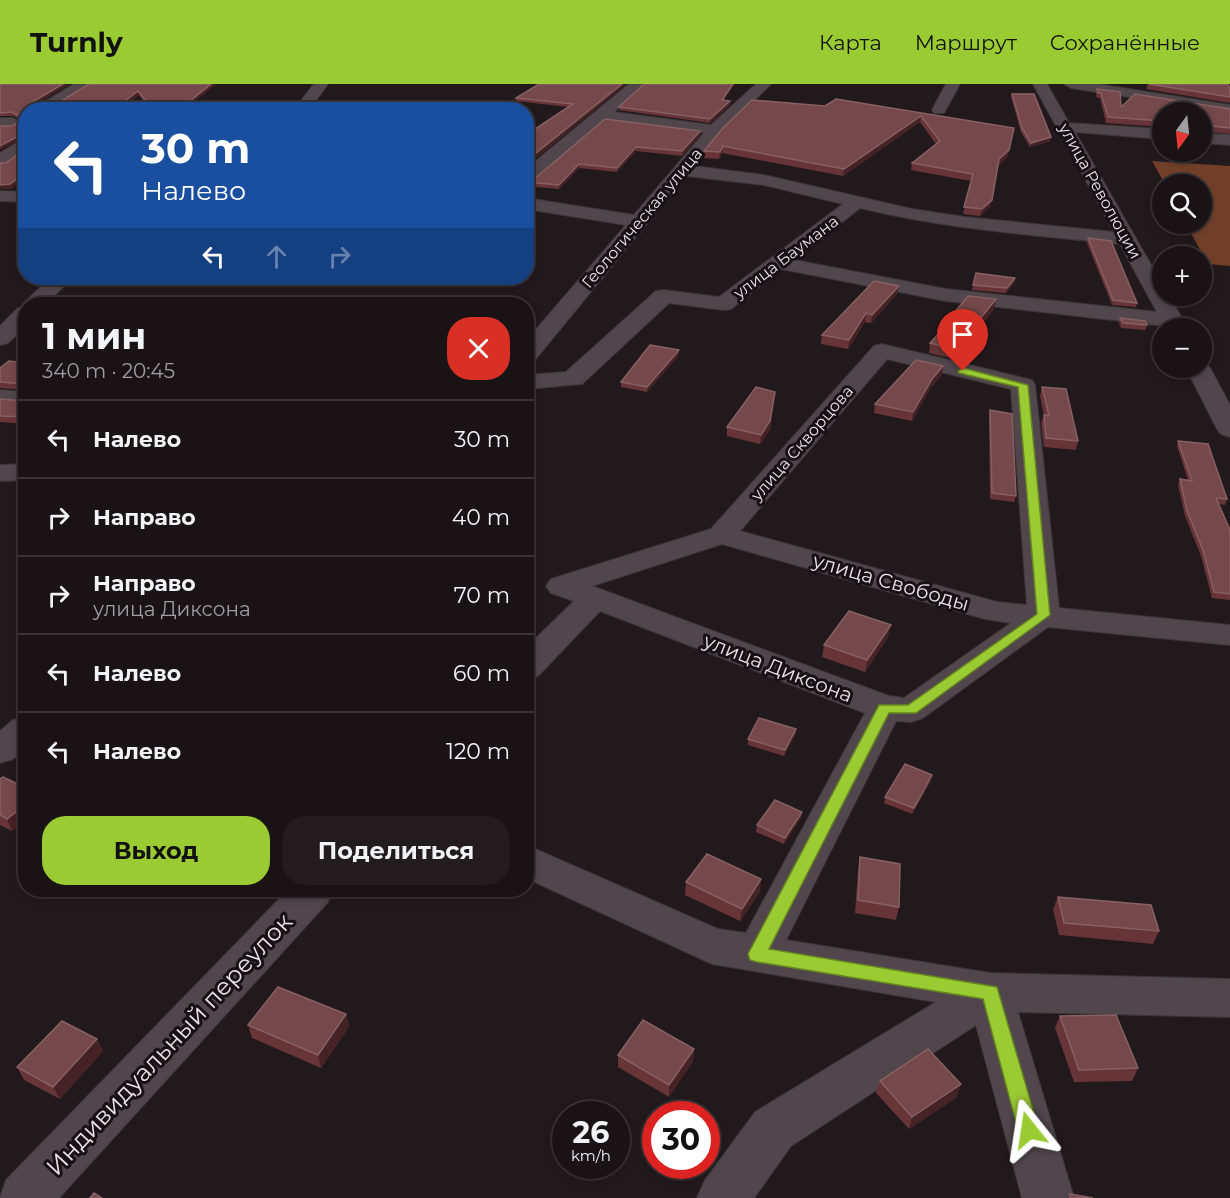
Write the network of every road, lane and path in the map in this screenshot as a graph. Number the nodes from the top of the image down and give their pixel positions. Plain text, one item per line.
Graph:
1 (84, 84) edge
2 (321, 84) edge
3 (638, 84) edge
4 (764, 84) edge
5 (953, 84) edge
6 (1040, 84) edge
7 (1071, 84) edge
8 (1133, 84) edge
9 (1118, 91) junction
10 (52, 102) edge
11 (307, 102) edge
12 (1230, 109) edge
13 (939, 110) dead end
14 (602, 115) junction
15 (1064, 127) junction
16 (715, 130) junction
17 (1152, 134) edge
18 (1212, 139) edge
19 (1230, 140) edge
20 (18, 148) edge
21 (0, 161) edge
22 (534, 170) edge
23 (682, 170) junction
24 (0, 196) edge
25 (18, 197) edge
26 (858, 201) junction
27 (534, 204) edge
28 (639, 221) junction
29 (1125, 239) junction
30 (779, 263) junction
31 (54, 285) edge
32 (42, 297) edge
33 (1171, 318) edge
34 (18, 321) edge
35 (1152, 321) edge
36 (0, 338) edge
37 (534, 346) edge
38 (1203, 378) edge
39 (534, 381) edge
40 (0, 397) edge
41 (18, 398) edge
42 (1230, 429) edge
43 (18, 472) edge
44 (0, 473) edge
45 (722, 535) junction
46 (595, 598) junction
47 (1044, 615) junction
48 (1230, 635) edge
49 (534, 660) edge
50 (885, 708) junction
51 (18, 735) edge
52 (0, 750) edge
53 (534, 864) edge
54 (306, 897) edge
55 (757, 954) junction
56 (990, 992) junction
57 (1230, 998) edge
58 (24, 1198) edge
59 (723, 1198) edge
60 (1048, 1198) edge

1 - 10 street
2 - 11 street
3 - 14 street
4 - 16 street, Геологическая улица
5 - 13 street
6 - 15 street, улица Революции
7 - 9 street
8 - 9 street
9 - 12 street
14 - 16 street
14 - 22 street
15 - 17 street
15 - 29 street, улица Революции
16 - 23 street, Геологическая улица
18 - 19 street
20 - 21 street
23 - 26 street
23 - 28 street, Геологическая улица
24 - 25 street
26 - 29 street
26 - 30 street, улица Баумана
27 - 28 street
28 - 37 street, Геологическая улица
29 - 33 street, улица Революции
30 - 35 street
30 - 39 street, улица Баумана
31 - 32 street
34 - 36 street
38 - 42 street
40 - 41 street
43 - 44 street
45 - 46 street, улица Диксона
45 - 47 street, улица Свободы
45 - 47 street, улица Скворцова
46 - 49 street
46 - 50 street, улица Диксона
47 - 48 street, улица Свободы
47 - 50 street, улица Диксона
50 - 55 street
51 - 52 street
53 - 55 street
54 - 58 street, Индивидуальный переулок
55 - 56 street
56 - 57 street
56 - 59 street
56 - 60 street

